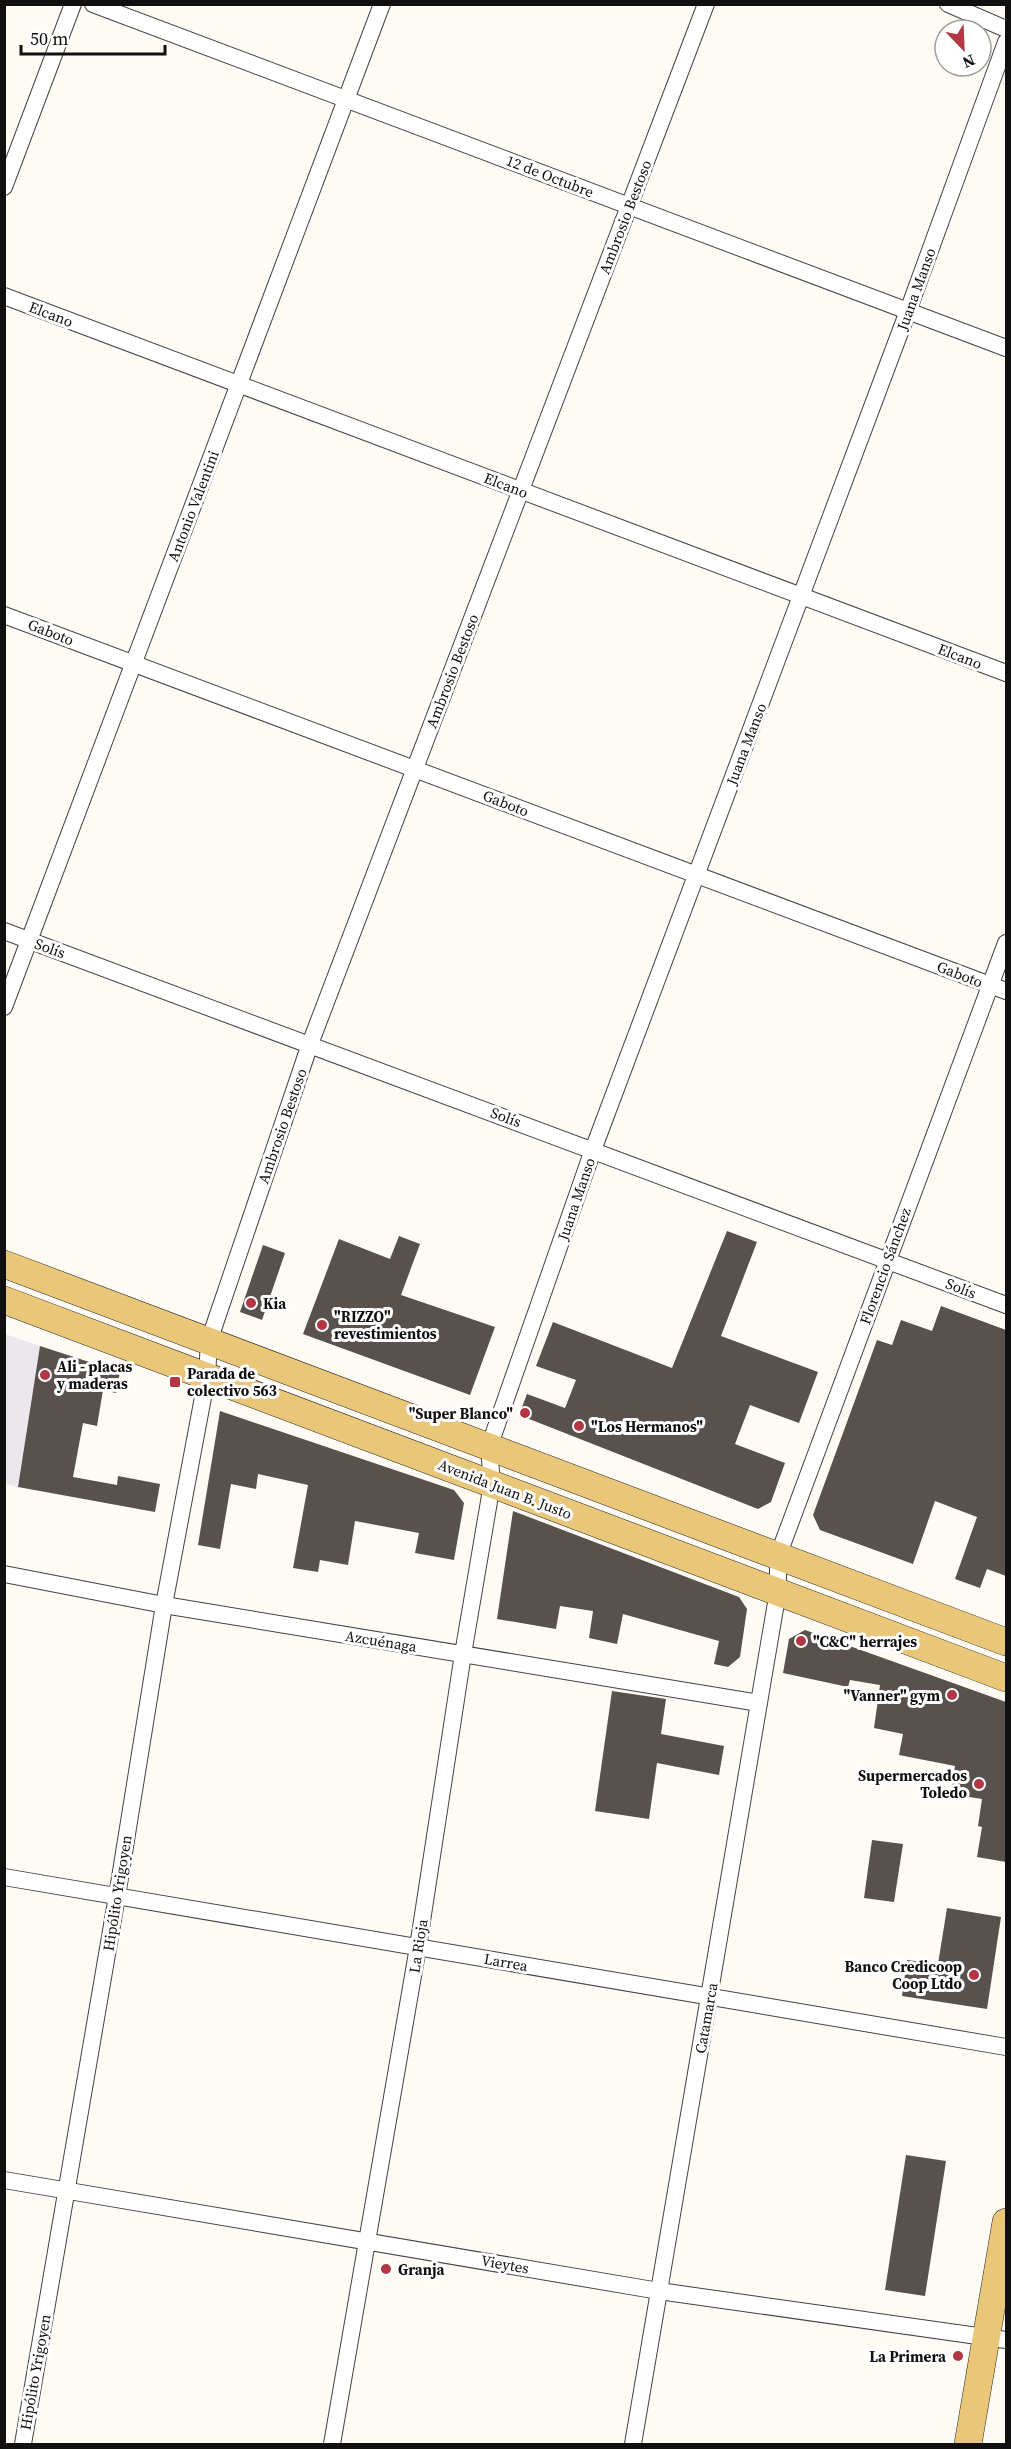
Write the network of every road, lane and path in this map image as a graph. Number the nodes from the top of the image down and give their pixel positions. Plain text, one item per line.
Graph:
1 (73, 4) edge
2 (93, 4) edge
3 (382, 4) edge
4 (706, 4) edge
5 (948, 4) edge
6 (1006, 29) edge
7 (1006, 42) edge
8 (346, 100) junction
9 (4, 187) edge
10 (629, 206) junction
11 (4, 296) edge
12 (908, 311) junction
13 (1006, 348) edge
14 (239, 384) junction
15 (521, 490) junction
16 (801, 596) junction
17 (4, 615) edge
18 (134, 663) junction
19 (1006, 673) edge
20 (415, 769) junction
21 (696, 874) junction
22 (4, 930) edge
23 (30, 940) junction
24 (1006, 943) edge
25 (999, 988) edge
26 (4, 1007) edge
27 (310, 1044) junction
28 (593, 1150) junction
29 (888, 1260) junction
30 (4, 1264) edge
31 (4, 1300) edge
32 (1006, 1305) edge
33 (209, 1341) junction
34 (207, 1376) junction
35 (489, 1447) junction
36 (492, 1484) junction
37 (778, 1556) junction
38 (4, 1574) edge
39 (778, 1591) junction
40 (164, 1605) junction
41 (1006, 1642) edge
42 (463, 1654) junction
43 (1006, 1678) edge
44 (759, 1703) junction
45 (4, 1877) edge
46 (117, 1896) junction
47 (418, 1947) junction
48 (710, 1997) junction
49 (1006, 2047) edge
50 (4, 2180) edge
51 (66, 2190) junction
52 (1006, 2222) edge
53 (366, 2241) junction
54 (659, 2290) junction
55 (997, 2338) edge
56 (23, 2445) edge
57 (332, 2445) edge
58 (633, 2445) edge
59 (968, 2445) edge

1 - 9 street
2 - 8 street, 12 de Octubre
3 - 8 street, Antonio Valentini
4 - 10 street, Ambrosio Bestoso
5 - 6 street
7 - 12 street, Juana Manso
8 - 10 street, 12 de Octubre
8 - 14 street, Antonio Valentini
10 - 12 street, 12 de Octubre
10 - 15 street, Ambrosio Bestoso
11 - 14 street, Elcano
12 - 13 street, 12 de Octubre
12 - 16 street, Juana Manso
14 - 15 street, Elcano
14 - 18 street, Antonio Valentini
15 - 16 street, Elcano
15 - 20 street, Ambrosio Bestoso
16 - 19 street, Elcano
16 - 21 street, Juana Manso
17 - 18 street, Gaboto
18 - 20 street, Gaboto
18 - 23 street, Antonio Valentini
20 - 21 street, Gaboto
20 - 27 street, Ambrosio Bestoso
21 - 25 street, Gaboto
21 - 28 street, Juana Manso
22 - 23 street, Solís
23 - 26 street, Antonio Valentini
23 - 27 street, Solís
24 - 25 street, Florencio Sánchez
25 - 29 street, Florencio Sánchez
27 - 28 street, Solís
27 - 33 street, Ambrosio Bestoso
28 - 29 street, Solís
28 - 35 street, Juana Manso
29 - 32 street, Solís
29 - 37 street, Florencio Sánchez
30 - 33 main road
31 - 34 main road, Avenida Juan B. Justo
33 - 34 street, Hipólito Yrigoyen
33 - 35 main road
34 - 36 main road, Avenida Juan B. Justo
34 - 40 street, Hipólito Yrigoyen
35 - 36 street, La Rioja
35 - 37 main road
36 - 39 main road, Avenida Juan B. Justo
36 - 42 street, La Rioja
37 - 39 street, Florencio Sánchez
37 - 41 main road
38 - 40 street, Azcuénaga
39 - 43 main road, Avenida Juan B. Justo
39 - 44 street, Catamarca
40 - 42 street, Azcuénaga
40 - 46 street, Hipólito Yrigoyen
42 - 44 street, Azcuénaga
42 - 47 street, La Rioja
44 - 48 street, Catamarca
45 - 46 street, Larrea
46 - 47 street, Larrea
46 - 51 street, Hipólito Yrigoyen
47 - 48 street, Larrea
47 - 53 street, La Rioja
48 - 49 street, Larrea
48 - 54 street, Catamarca
50 - 51 street, Vieytes
51 - 53 street, Vieytes
51 - 56 street, Hipólito Yrigoyen
52 - 55 main road
53 - 54 street, Vieytes
53 - 57 street, La Rioja
54 - 55 street, Vieytes
54 - 58 street, Catamarca
55 - 59 main road

